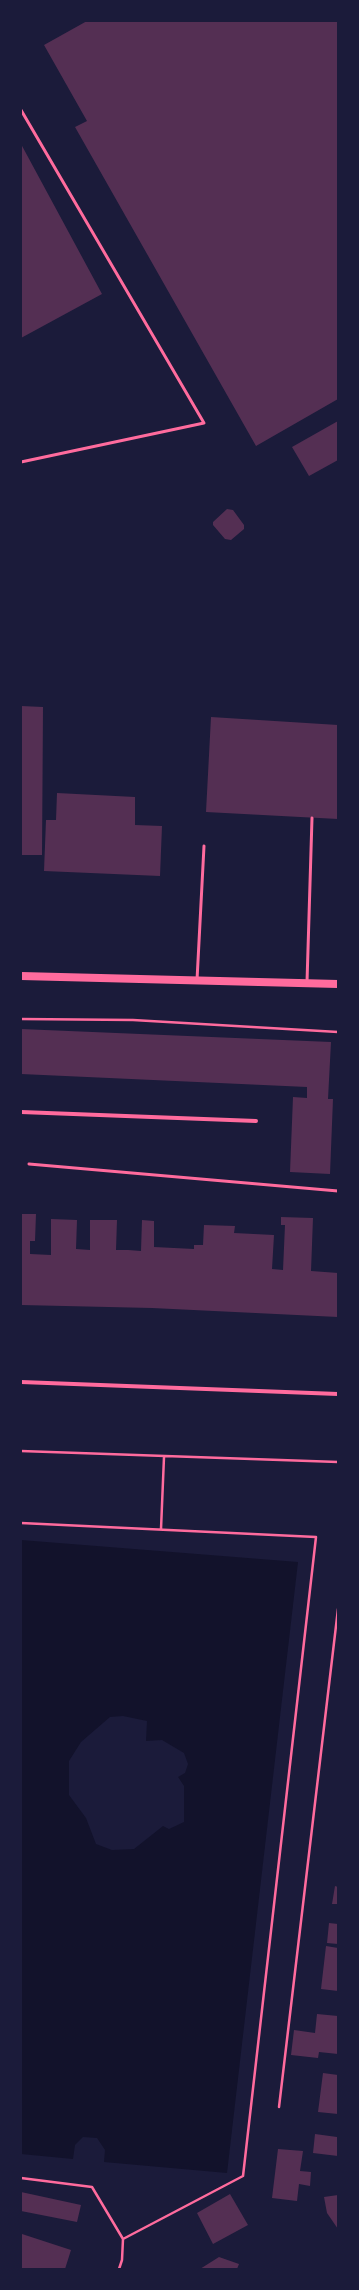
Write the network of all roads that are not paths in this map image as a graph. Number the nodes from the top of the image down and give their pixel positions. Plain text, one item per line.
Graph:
1 (21, 110) edge
2 (21, 462) edge
3 (312, 818) dead end
4 (204, 846) dead end
5 (21, 976) edge
6 (196, 981) junction
7 (307, 982) junction
8 (338, 984) edge
9 (21, 1112) edge
10 (256, 1121) dead end
11 (29, 1164) dead end
12 (338, 1191) edge
13 (21, 1382) edge
14 (338, 1394) edge

1 - 2 lane
3 - 7 lane
4 - 6 lane
5 - 6 main road
6 - 7 main road
7 - 8 main road
9 - 10 street
11 - 12 lane
13 - 14 street

